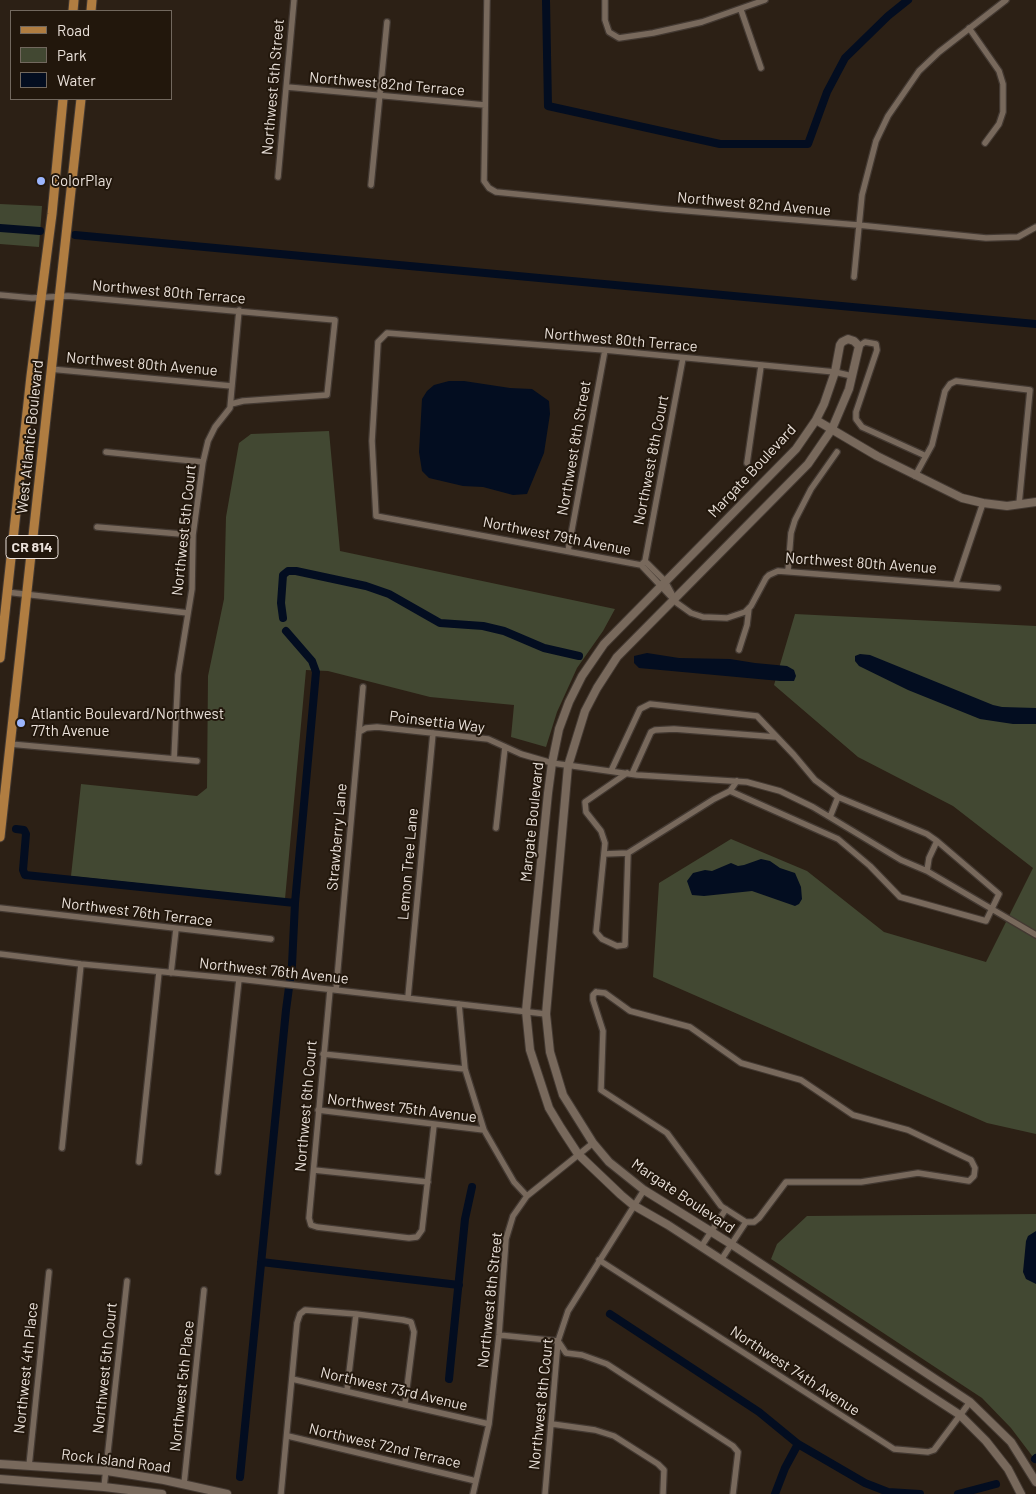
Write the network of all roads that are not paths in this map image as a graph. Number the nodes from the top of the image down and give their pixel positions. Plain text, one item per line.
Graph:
1 (294, 0) edge
2 (487, 0) edge
3 (605, 0) edge
4 (765, 0) edge
5 (1006, 0) edge
6 (741, 10) junction
7 (387, 22) dead end
8 (969, 28) junction
9 (761, 68) dead end
10 (286, 87) junction
11 (380, 96) junction
12 (64, 100) edge
13 (81, 100) edge
14 (485, 106) junction
15 (985, 144) dead end
16 (278, 177) dead end
17 (371, 185) dead end
18 (858, 225) junction
19 (1036, 227) edge
20 (854, 277) dead end
21 (0, 295) edge
22 (59, 295) junction
23 (41, 297) junction
24 (239, 310) junction
25 (858, 346) junction
26 (605, 350) junction
27 (683, 358) junction
28 (761, 366) junction
29 (50, 369) junction
30 (835, 372) junction
31 (852, 376) junction
32 (232, 386) junction
33 (231, 404) junction
34 (816, 420) junction
35 (832, 429) junction
36 (106, 452) dead end
37 (837, 452) dead end
38 (926, 456) junction
39 (203, 462) junction
40 (747, 463) dead end
41 (915, 476) junction
42 (1036, 502) edge
43 (983, 503) junction
44 (1019, 504) junction
45 (376, 516) joint
46 (97, 527) dead end
47 (193, 535) junction
48 (568, 551) junction
49 (643, 563) junction
50 (788, 571) junction
51 (956, 583) junction
52 (663, 584) junction
53 (998, 588) dead end
54 (6, 592) junction
55 (28, 595) junction
56 (674, 598) junction
57 (749, 608) junction
58 (188, 613) junction
59 (739, 650) dead end
60 (0, 658) edge
61 (363, 686) dead end
62 (359, 732) junction
63 (433, 733) junction
64 (776, 737) junction
65 (10, 744) junction
66 (505, 747) junction
67 (174, 759) junction
68 (197, 760) dead end
69 (552, 763) junction
70 (568, 766) junction
71 (4, 767) edge
72 (611, 771) junction
73 (629, 774) junction
74 (737, 781) junction
75 (730, 791) junction
76 (838, 796) junction
77 (830, 817) junction
78 (496, 828) dead end
79 (0, 837) edge
80 (937, 841) junction
81 (628, 853) junction
82 (604, 854) junction
83 (927, 872) junction
84 (0, 908) edge
85 (993, 910) junction
86 (176, 929) junction
87 (1036, 935) edge
88 (271, 939) dead end
89 (0, 954) edge
90 (81, 964) junction
91 (159, 972) junction
92 (170, 973) junction
93 (238, 979) junction
94 (333, 990) junction
95 (408, 997) junction
96 (459, 1004) junction
97 (526, 1011) junction
98 (546, 1014) junction
99 (323, 1054) junction
100 (465, 1069) junction
101 (318, 1110) junction
102 (434, 1125) junction
103 (484, 1130) junction
104 (593, 1143) junction
105 (62, 1148) dead end
106 (578, 1154) junction
107 (139, 1162) dead end
108 (314, 1170) junction
109 (218, 1172) dead end
110 (428, 1182) junction
111 (644, 1190) junction
112 (528, 1196) junction
113 (633, 1205) junction
114 (726, 1209) junction
115 (746, 1222) junction
116 (711, 1232) junction
117 (731, 1244) junction
118 (701, 1247) junction
119 (599, 1260) junction
120 (721, 1260) junction
121 (49, 1272) dead end
122 (127, 1281) dead end
123 (204, 1290) dead end
124 (356, 1314) junction
125 (499, 1335) junction
126 (558, 1342) junction
127 (292, 1379) junction
128 (347, 1390) junction
129 (970, 1402) junction
130 (405, 1404) junction
131 (960, 1416) junction
132 (489, 1424) junction
133 (552, 1424) junction
134 (288, 1436) junction
135 (0, 1464) edge
136 (29, 1466) junction
137 (107, 1471) junction
138 (0, 1479) edge
139 (476, 1481) junction
140 (1036, 1482) edge
141 (184, 1484) junction
142 (104, 1487) junction
143 (162, 1494) edge
144 (226, 1494) edge
145 (281, 1494) edge
146 (473, 1494) edge
147 (545, 1494) edge
148 (663, 1494) edge
149 (733, 1494) edge
150 (1021, 1494) edge

1 - 10 street, Northwest 5th Street
2 - 14 street
3 - 6 street
4 - 6 street
5 - 8 street
6 - 9 street
7 - 11 street
8 - 15 street
8 - 18 street
10 - 11 street, Northwest 82nd Terrace
10 - 16 street, Northwest 5th Street
11 - 14 street, Northwest 82nd Terrace
11 - 17 street
12 - 23 main road, West Atlantic Boulevard / CR 814
13 - 22 main road, West Atlantic Boulevard / CR 814
14 - 18 street, Northwest 82nd Avenue
18 - 19 street, Northwest 82nd Avenue
18 - 20 street
21 - 23 street, Northwest 80th Terrace
22 - 23 street, Northwest 80th Terrace
22 - 24 street, Northwest 80th Terrace
22 - 29 main road, West Atlantic Boulevard / CR 814
23 - 54 main road, West Atlantic Boulevard / CR 814
24 - 32 street
24 - 33 street, Northwest 80th Terrace
25 - 30 street, Margate Boulevard
25 - 31 street, Margate Boulevard
25 - 38 street
26 - 27 street, Northwest 80th Terrace
26 - 45 street, Northwest 80th Terrace
26 - 48 street, Northwest 8th Street
27 - 28 street, Northwest 80th Terrace
27 - 49 street, Northwest 8th Court
28 - 30 street, Northwest 80th Terrace
28 - 40 street
29 - 32 street, Northwest 80th Avenue
29 - 55 main road, West Atlantic Boulevard / CR 814
30 - 31 street, Northwest 80th Terrace
30 - 34 street, Margate Boulevard
31 - 35 street, Margate Boulevard
32 - 33 street
33 - 39 street, Northwest 5th Court
34 - 35 street
34 - 52 street, Margate Boulevard
35 - 41 street
35 - 56 street, Margate Boulevard
36 - 39 street
37 - 50 street
38 - 41 street
38 - 44 street
39 - 47 street, Northwest 5th Court
41 - 43 street
42 - 44 street
43 - 44 street
43 - 51 street, Northwest 80th Avenue
45 - 48 street, Northwest 79th Avenue
46 - 47 street
47 - 58 street, Northwest 5th Court
48 - 49 street, Northwest 79th Avenue
49 - 52 street, Northwest 79th Avenue
50 - 51 street, Northwest 80th Avenue
50 - 57 street, Northwest 80th Avenue
51 - 53 street, Northwest 80th Avenue
52 - 56 street, Northwest 79th Avenue
52 - 69 street, Margate Boulevard
54 - 55 street
54 - 60 main road, West Atlantic Boulevard / CR 814
55 - 58 street
55 - 65 main road, West Atlantic Boulevard / CR 814
56 - 57 street
56 - 70 street, Margate Boulevard
57 - 59 street, Northwest 80th Avenue
58 - 67 street, Northwest 5th Court
61 - 62 street, Strawberry Lane
62 - 63 street, Poinsettia Way
62 - 94 street, Strawberry Lane
63 - 66 street, Poinsettia Way
63 - 95 street, Lemon Tree Lane
64 - 72 street
64 - 73 street
64 - 76 street
65 - 67 street
65 - 71 main road, West Atlantic Boulevard / CR 814
66 - 69 street, Poinsettia Way
66 - 78 street
67 - 68 street
69 - 70 street, Poinsettia Way
69 - 97 street, Margate Boulevard
70 - 72 street, Poinsettia Way
70 - 98 street, Margate Boulevard
71 - 79 main road, West Atlantic Boulevard / CR 814
72 - 73 street, Poinsettia Way
73 - 74 street, Poinsettia Way
73 - 82 street
74 - 75 street
74 - 77 street, Poinsettia Way
75 - 81 street
75 - 85 street
76 - 77 street
76 - 80 street
77 - 83 street, Poinsettia Way
80 - 83 street
80 - 85 street
81 - 82 street
81 - 82 street
83 - 85 street, Poinsettia Way
84 - 86 street, Northwest 76th Terrace
85 - 87 street, Poinsettia Way
86 - 88 street, Northwest 76th Terrace
86 - 92 street
89 - 90 street, Northwest 76th Avenue
90 - 91 street, Northwest 76th Avenue
90 - 105 street
91 - 92 street, Northwest 76th Avenue
91 - 107 street
92 - 93 street, Northwest 76th Avenue
93 - 94 street, Northwest 76th Avenue
93 - 109 street
94 - 95 street, Northwest 76th Avenue
94 - 99 street, Northwest 6th Court
95 - 96 street, Northwest 76th Avenue
96 - 97 street, Northwest 76th Avenue
96 - 100 street
97 - 98 street, Northwest 76th Avenue
97 - 106 street, Margate Boulevard
98 - 104 street, Margate Boulevard
99 - 100 street
99 - 101 street, Northwest 6th Court
100 - 103 street
101 - 102 street, Northwest 75th Avenue
101 - 108 street, Northwest 6th Court
102 - 103 street, Northwest 75th Avenue
102 - 110 street
103 - 112 street
104 - 106 street, Northwest 8th Street
104 - 111 street, Margate Boulevard
106 - 112 street, Northwest 8th Street
106 - 113 street, Margate Boulevard
108 - 110 street
108 - 110 street, Northwest 6th Court
111 - 113 street, Northwest 8th Court
111 - 116 street, Margate Boulevard
112 - 125 street, Northwest 8th Street
113 - 118 street, Margate Boulevard
113 - 119 street, Northwest 8th Court
114 - 115 street
114 - 115 street
114 - 116 street
115 - 117 street
116 - 117 street, Margate Boulevard
116 - 118 street
117 - 120 street
117 - 129 street, Margate Boulevard
118 - 120 street, Margate Boulevard
119 - 126 street, Northwest 8th Court
119 - 131 street, Northwest 74th Avenue
120 - 131 street, Margate Boulevard
121 - 136 street, Northwest 4th Place
122 - 137 street, Northwest 5th Court
123 - 141 street, Northwest 5th Place
124 - 127 street
124 - 128 street
124 - 130 street
125 - 126 street
125 - 132 street, Northwest 8th Street
126 - 133 street, Northwest 8th Court
126 - 149 street
127 - 128 street, Northwest 73rd Avenue
127 - 134 street
128 - 130 street, Northwest 73rd Avenue
129 - 131 street, Northwest 74th Avenue
129 - 140 street, Margate Boulevard
130 - 132 street, Northwest 73rd Avenue
131 - 150 street, Margate Boulevard
132 - 139 street, Northwest 8th Street
133 - 147 street, Northwest 8th Court
133 - 148 street
134 - 139 street, Northwest 72nd Terrace
134 - 145 street
135 - 136 street, Rock Island Road
136 - 137 street, Rock Island Road
137 - 141 street, Rock Island Road
137 - 142 street, Northwest 5th Court
138 - 142 street, Rock Island Road
139 - 146 street, Northwest 8th Street
141 - 144 street, Rock Island Road
142 - 143 street, Rock Island Road

